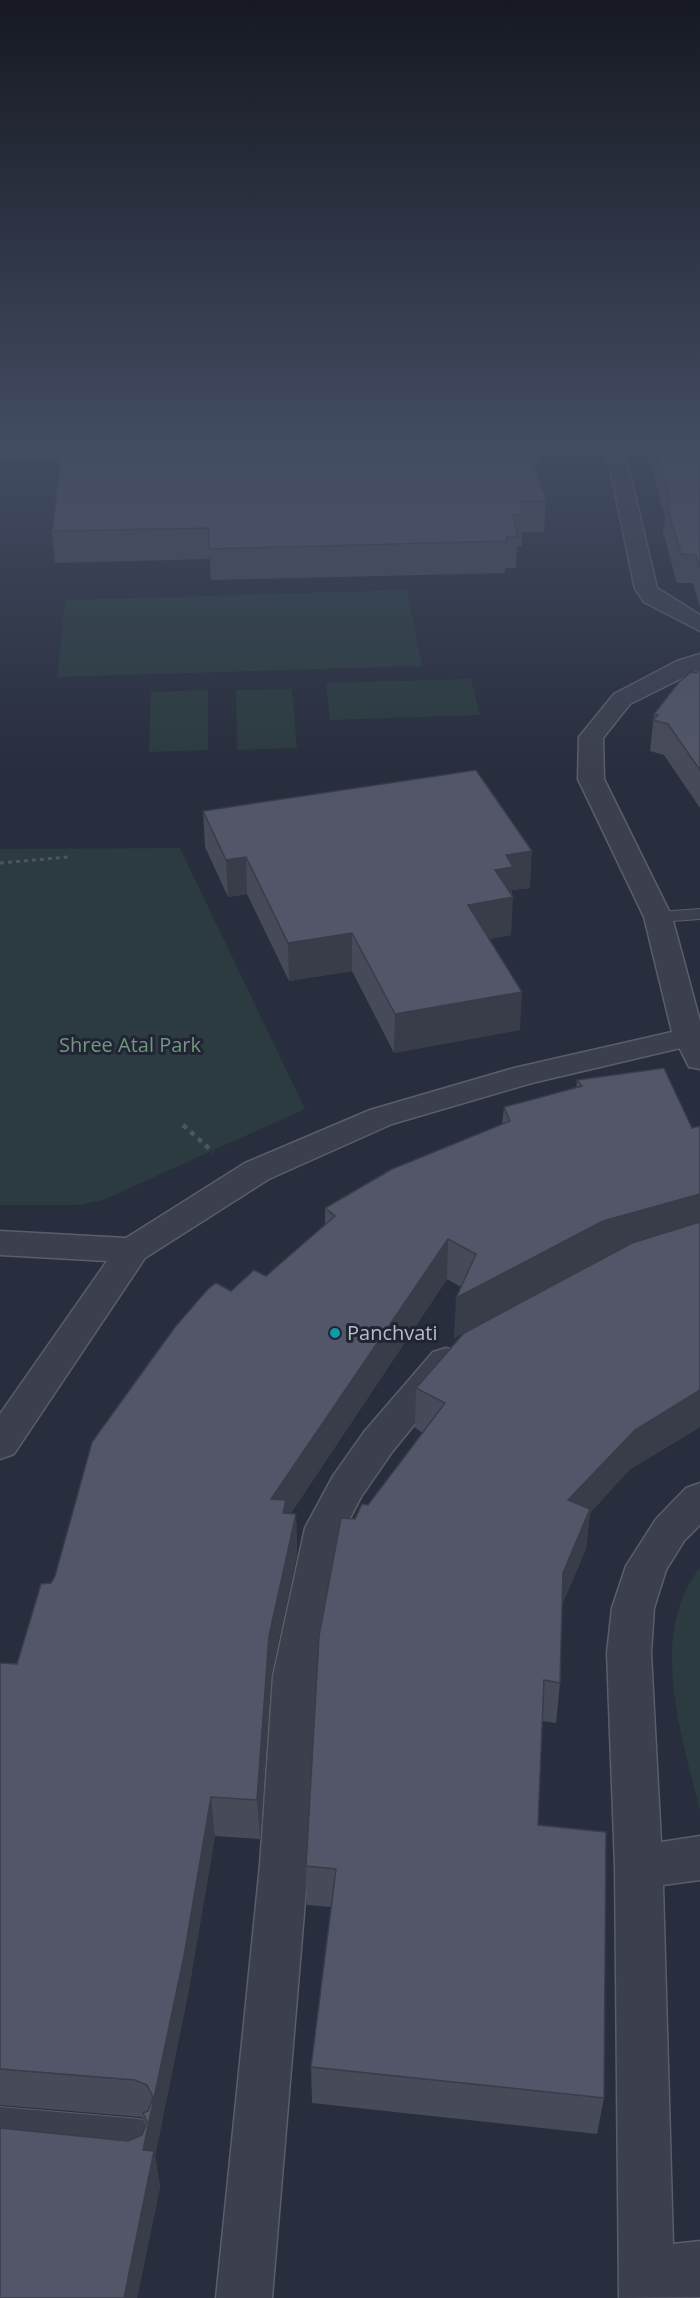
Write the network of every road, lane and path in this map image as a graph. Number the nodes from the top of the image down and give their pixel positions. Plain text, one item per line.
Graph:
1 (638, 551) edge
2 (700, 624) edge
3 (700, 661) edge
4 (68, 857) dead end
5 (0, 863) edge
6 (700, 914) edge
7 (658, 917) junction
8 (696, 1045) edge
9 (183, 1125) dead end
10 (217, 1156) dead end
11 (0, 1243) edge
12 (133, 1250) junction
13 (475, 1345) edge
14 (0, 1444) edge
15 (700, 1499) edge
16 (700, 1858) edge
17 (639, 1867) junction
18 (0, 2122) edge
19 (0, 2145) edge
20 (700, 2269) edge
21 (647, 2286) edge
22 (244, 2298) edge

1 - 2 street
3 - 7 street
4 - 5 path
6 - 7 lane
7 - 8 street
8 - 12 street
9 - 10 path
11 - 12 street
12 - 14 street
13 - 22 street
15 - 17 street
16 - 17 street
17 - 21 street
18 - 19 lane
20 - 21 street

